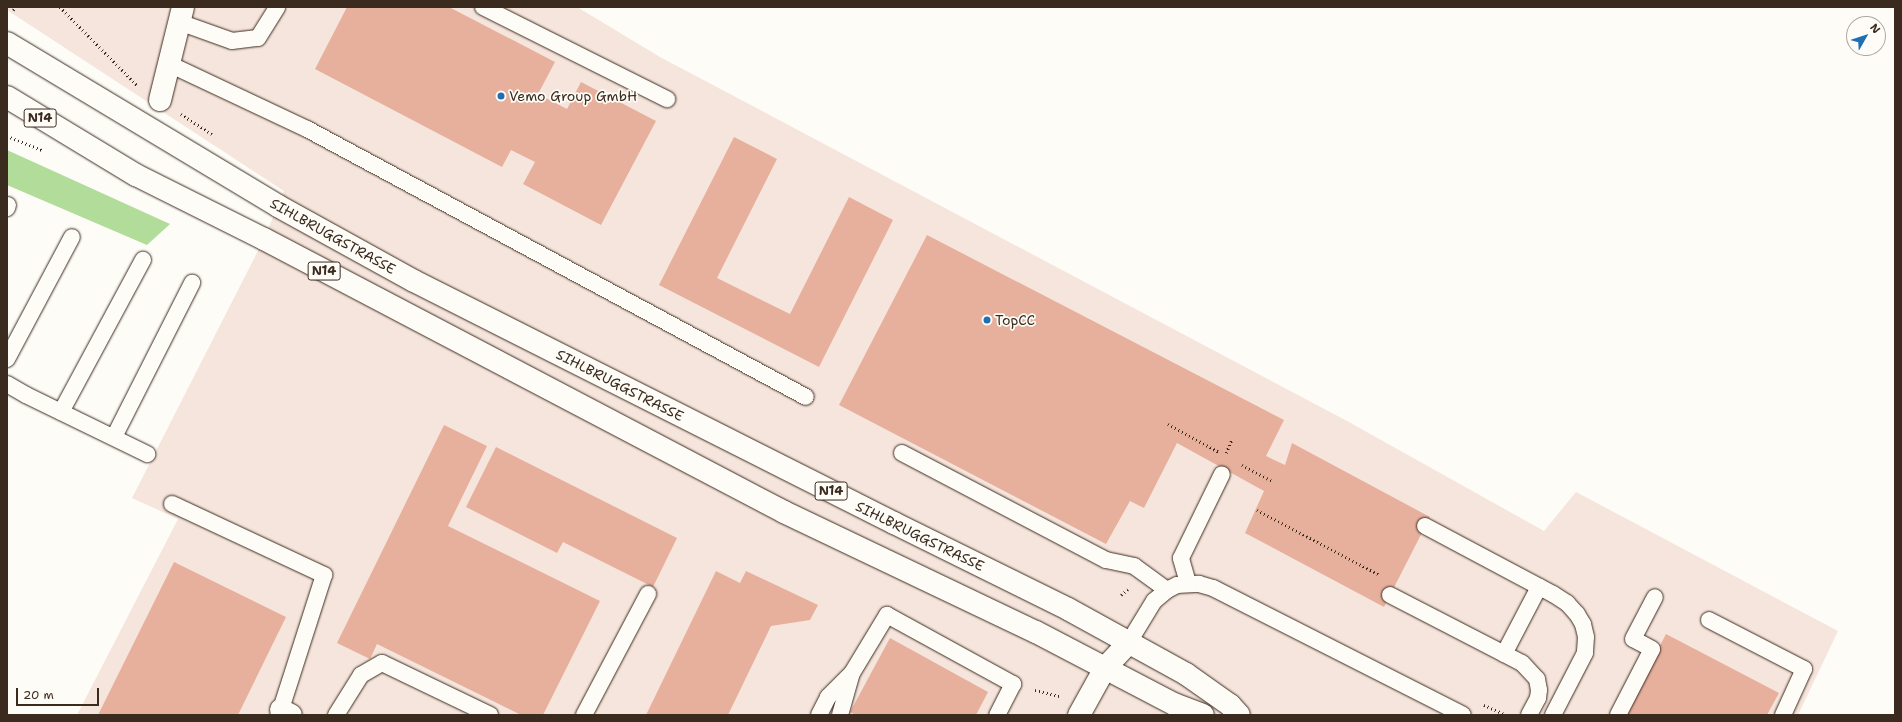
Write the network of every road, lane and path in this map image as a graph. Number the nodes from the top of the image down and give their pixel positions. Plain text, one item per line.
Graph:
1 (16, 7) edge
2 (60, 7) edge
3 (277, 7) edge
4 (483, 7) edge
5 (13, 10) dead end
6 (181, 15) edge
7 (7, 43) edge
8 (169, 64) junction
9 (7, 97) edge
10 (667, 98) dead end
11 (160, 100) joint
12 (72, 237) dead end
13 (143, 260) dead end
14 (192, 283) dead end
15 (7, 359) edge
16 (7, 384) edge
17 (806, 397) dead end
18 (61, 412) junction
19 (114, 438) junction
20 (1232, 439) dead end
21 (902, 453) dead end
22 (147, 454) dead end
23 (1224, 455) dead end
24 (1222, 474) dead end
25 (172, 504) dead end
26 (1425, 526) dead end
27 (1188, 583) junction
28 (1539, 587) junction
29 (1167, 590) junction
30 (648, 594) dead end
31 (1390, 595) dead end
32 (1655, 597) dead end
33 (1709, 620) dead end
34 (1128, 642) junction
35 (1504, 654) junction
36 (1105, 668) junction
37 (852, 673) junction
38 (284, 713) edge
39 (336, 715) edge
40 (490, 715) edge
41 (584, 715) edge
42 (819, 715) edge
43 (840, 715) edge
44 (997, 715) edge
45 (1079, 715) edge
46 (1203, 715) edge
47 (1239, 715) edge
48 (1463, 715) edge
49 (1529, 715) edge
50 (1553, 715) edge
51 (1618, 715) edge
52 (1783, 715) edge

1 - 5 path
2 - 11 path
3 - 6 lane
4 - 10 lane
6 - 8 main road
7 - 34 main road, SIHLBRUGGSTRASSE / N14
8 - 11 main road
8 - 17 lane
9 - 36 main road, N14
12 - 15 lane
13 - 18 lane
14 - 19 lane
16 - 18 lane
18 - 19 lane
19 - 22 lane
20 - 23 path
21 - 29 lane
24 - 27 lane
25 - 38 lane
26 - 28 lane
27 - 29 lane
27 - 48 lane
28 - 35 lane
28 - 50 lane
29 - 34 lane
30 - 41 lane
31 - 35 lane
32 - 51 lane
33 - 52 lane
34 - 36 main road
34 - 47 main road, SIHLBRUGGSTRASSE / N14
35 - 49 lane
36 - 45 main road
36 - 46 main road, N14
37 - 42 lane
37 - 43 lane
37 - 44 lane
39 - 40 lane

